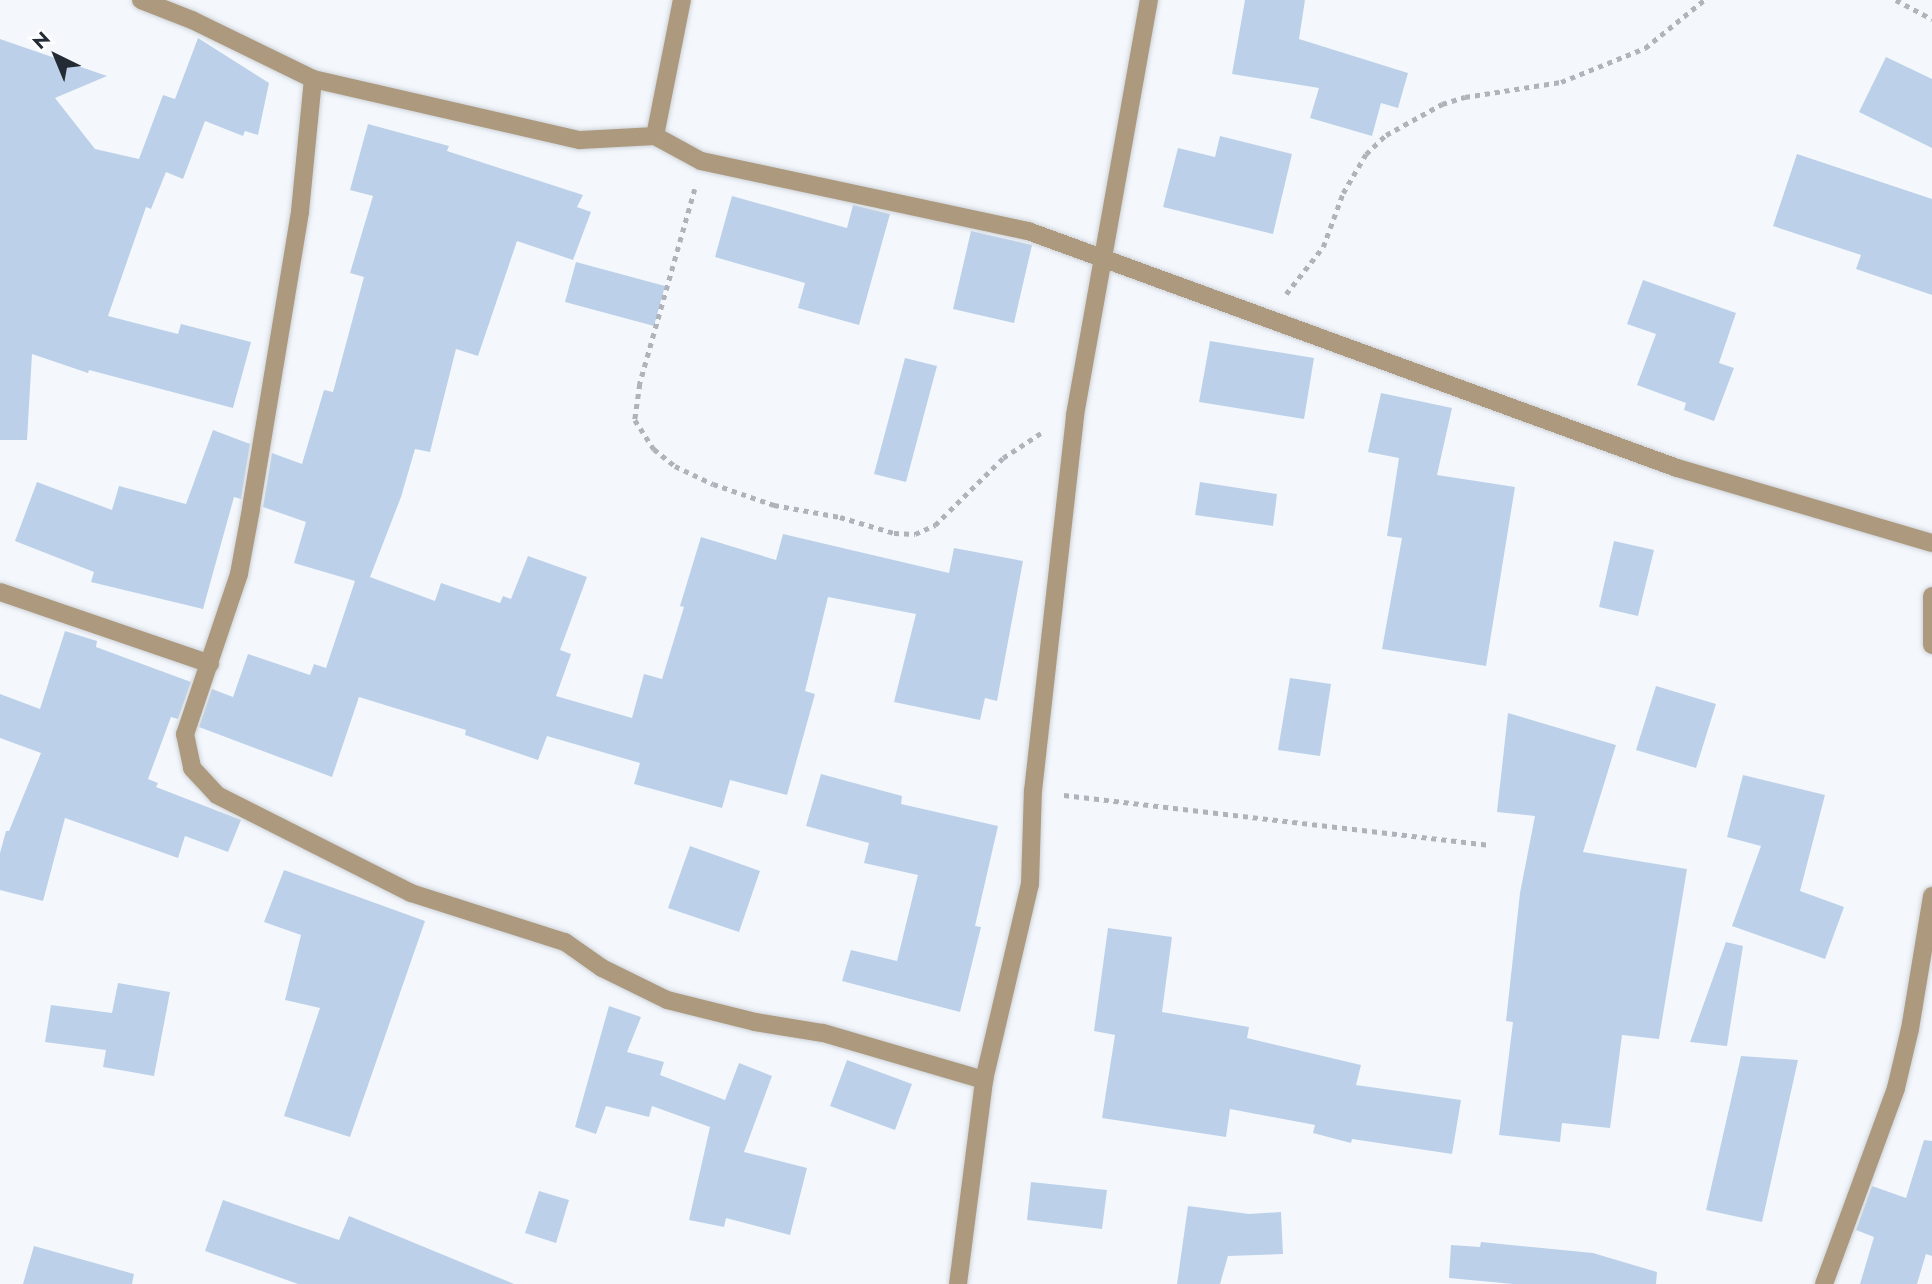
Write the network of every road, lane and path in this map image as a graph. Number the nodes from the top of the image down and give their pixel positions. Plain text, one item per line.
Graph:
1 (141, 0) edge
2 (682, 0) edge
3 (1149, 0) edge
4 (1704, 0) edge
5 (1896, 0) edge
6 (1932, 19) edge
7 (313, 79) junction
8 (655, 136) junction
9 (701, 161) junction
10 (1103, 259) junction
11 (1268, 317) junction
12 (1075, 415) junction
13 (1932, 543) edge
14 (0, 592) edge
15 (1932, 596) edge
16 (1932, 645) edge
17 (210, 664) junction
18 (1033, 791) junction
19 (1490, 845) dead end
20 (1932, 896) edge
21 (984, 1080) junction
22 (958, 1284) edge
23 (1825, 1284) edge

1 - 7 street
2 - 8 street
3 - 10 street
4 - 11 path
5 - 6 path
7 - 8 street
7 - 17 street
8 - 9 street
9 - 10 street
9 - 12 path
10 - 11 street
10 - 12 street
11 - 13 street
12 - 18 street
14 - 17 street
15 - 16 street
17 - 21 street
18 - 19 path
18 - 21 street
20 - 23 street
21 - 22 street

